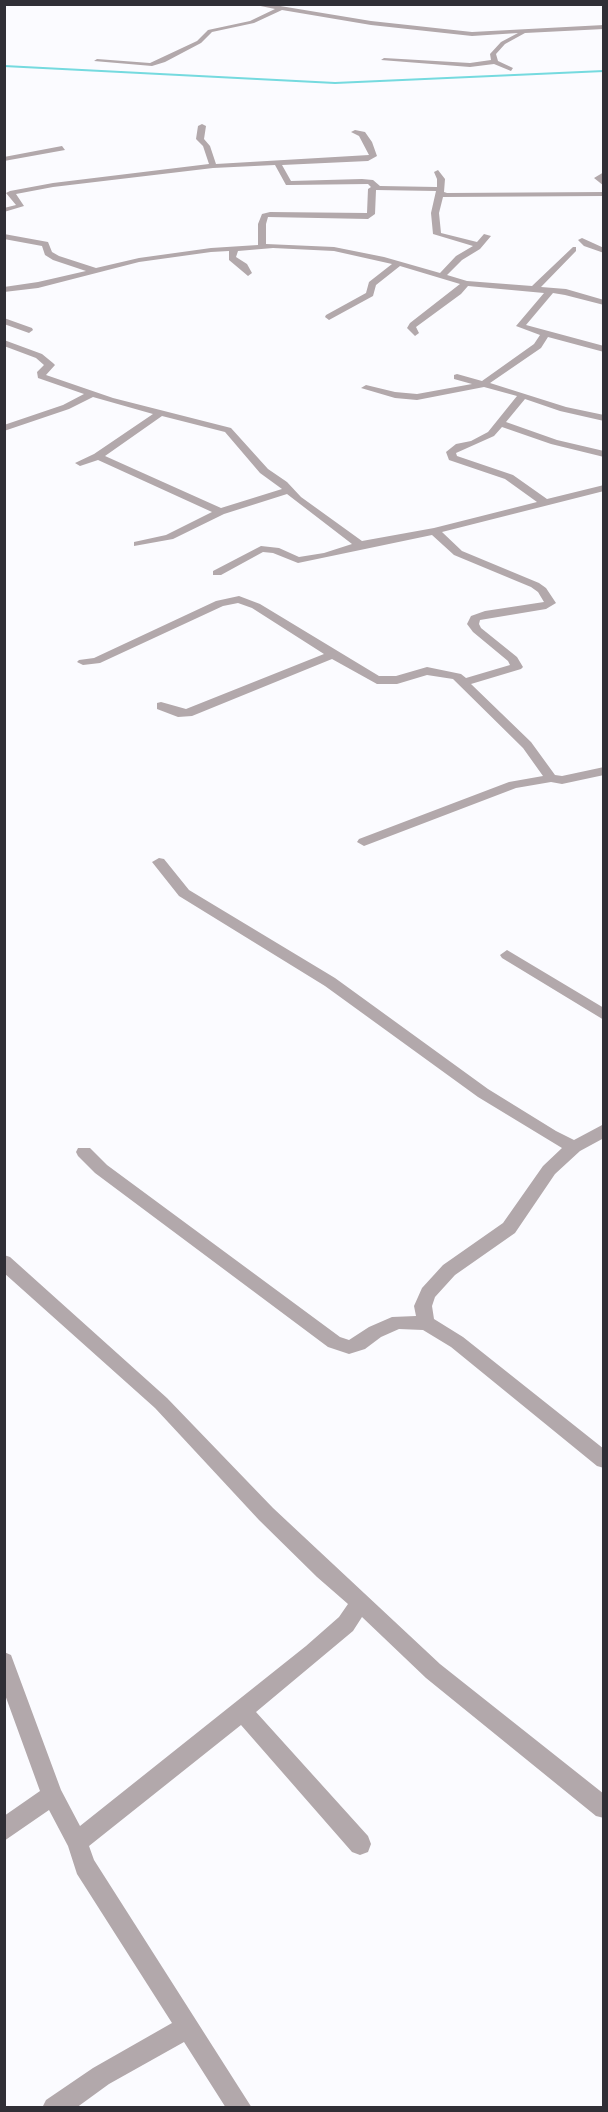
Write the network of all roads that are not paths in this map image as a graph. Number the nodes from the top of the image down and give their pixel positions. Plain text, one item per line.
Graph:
1 (254, 4) edge
2 (279, 10) junction
3 (603, 27) edge
4 (524, 32) junction
5 (384, 60) dead end
6 (97, 61) dead end
7 (495, 62) junction
8 (511, 69) dead end
9 (202, 126) dead end
10 (355, 132) dead end
11 (62, 148) dead end
12 (4, 159) edge
13 (278, 164) junction
14 (213, 166) junction
15 (438, 172) dead end
16 (603, 174) edge
17 (603, 184) edge
18 (378, 188) junction
19 (440, 191) junction
20 (603, 194) edge
21 (4, 210) edge
22 (4, 236) edge
23 (487, 236) dead end
24 (582, 240) dead end
25 (479, 245) junction
26 (262, 246) junction
27 (234, 249) junction
28 (573, 249) dead end
29 (603, 251) edge
30 (399, 263) junction
31 (93, 270) junction
32 (248, 273) dead end
33 (441, 276) junction
34 (466, 283) junction
35 (4, 290) edge
36 (533, 290) junction
37 (551, 290) junction
38 (603, 303) edge
39 (329, 317) dead end
40 (4, 321) edge
41 (29, 330) dead end
42 (415, 333) dead end
43 (545, 334) junction
44 (4, 343) edge
45 (603, 349) edge
46 (457, 376) dead end
47 (482, 385) junction
48 (366, 388) dead end
49 (92, 394) junction
50 (523, 395) junction
51 (162, 412) junction
52 (603, 418) edge
53 (499, 423) junction
54 (4, 428) edge
55 (603, 454) edge
56 (98, 456) junction
57 (80, 463) dead end
58 (603, 488) edge
59 (288, 490) junction
60 (544, 502) junction
61 (220, 512) junction
62 (434, 531) junction
63 (138, 544) dead end
64 (360, 545) junction
65 (216, 573) dead end
66 (333, 655) junction
67 (83, 662) dead end
68 (464, 682) junction
69 (160, 706) dead end
70 (603, 771) edge
71 (551, 778) junction
72 (364, 842) dead end
73 (159, 862) dead end
74 (507, 955) dead end
75 (603, 1015) edge
76 (603, 1130) edge
77 (574, 1147) junction
78 (84, 1152) dead end
79 (4, 1262) edge
80 (426, 1323) junction
81 (603, 1460) edge
82 (361, 1602) junction
83 (4, 1662) edge
84 (242, 1711) junction
85 (52, 1795) junction
86 (603, 1808) edge
87 (4, 1830) edge
88 (77, 1842) junction
89 (360, 1844) dead end
90 (188, 2027) junction
91 (54, 2108) edge
92 (240, 2108) edge

1 - 2 street
2 - 4 street
2 - 6 street
3 - 4 street
4 - 7 street
5 - 7 street
7 - 8 street
9 - 14 street
10 - 13 street
11 - 12 street
13 - 14 street
13 - 18 street
14 - 21 street
15 - 19 street
16 - 17 street
18 - 19 street
18 - 26 street
19 - 20 street
19 - 25 street
22 - 31 street
23 - 25 street
24 - 29 street
25 - 33 street
26 - 27 street
26 - 30 street
27 - 31 street
27 - 32 street
28 - 36 street
30 - 33 street
30 - 39 street
31 - 35 street
33 - 34 street
34 - 36 street
34 - 42 street
36 - 37 street
37 - 38 street
37 - 43 street
40 - 41 street
43 - 45 street
43 - 47 street
44 - 49 street
46 - 47 street
47 - 48 street
47 - 50 street
49 - 51 street
49 - 54 street
50 - 52 street
50 - 53 street
51 - 56 street
51 - 59 street
53 - 55 street
53 - 60 street
56 - 57 street
56 - 61 street
58 - 60 street
59 - 61 street
59 - 64 street
60 - 62 street
61 - 63 street
62 - 64 street
62 - 68 street
64 - 65 street
66 - 67 street
66 - 68 street
66 - 69 street
68 - 71 street
70 - 71 street
71 - 72 street
73 - 77 street
74 - 75 street
76 - 77 street
77 - 80 street
78 - 80 street
79 - 82 street
80 - 81 street
82 - 84 street
82 - 86 street
83 - 85 street
84 - 88 street
84 - 89 street
85 - 87 street
85 - 88 street
88 - 90 street
90 - 91 street
90 - 92 street

